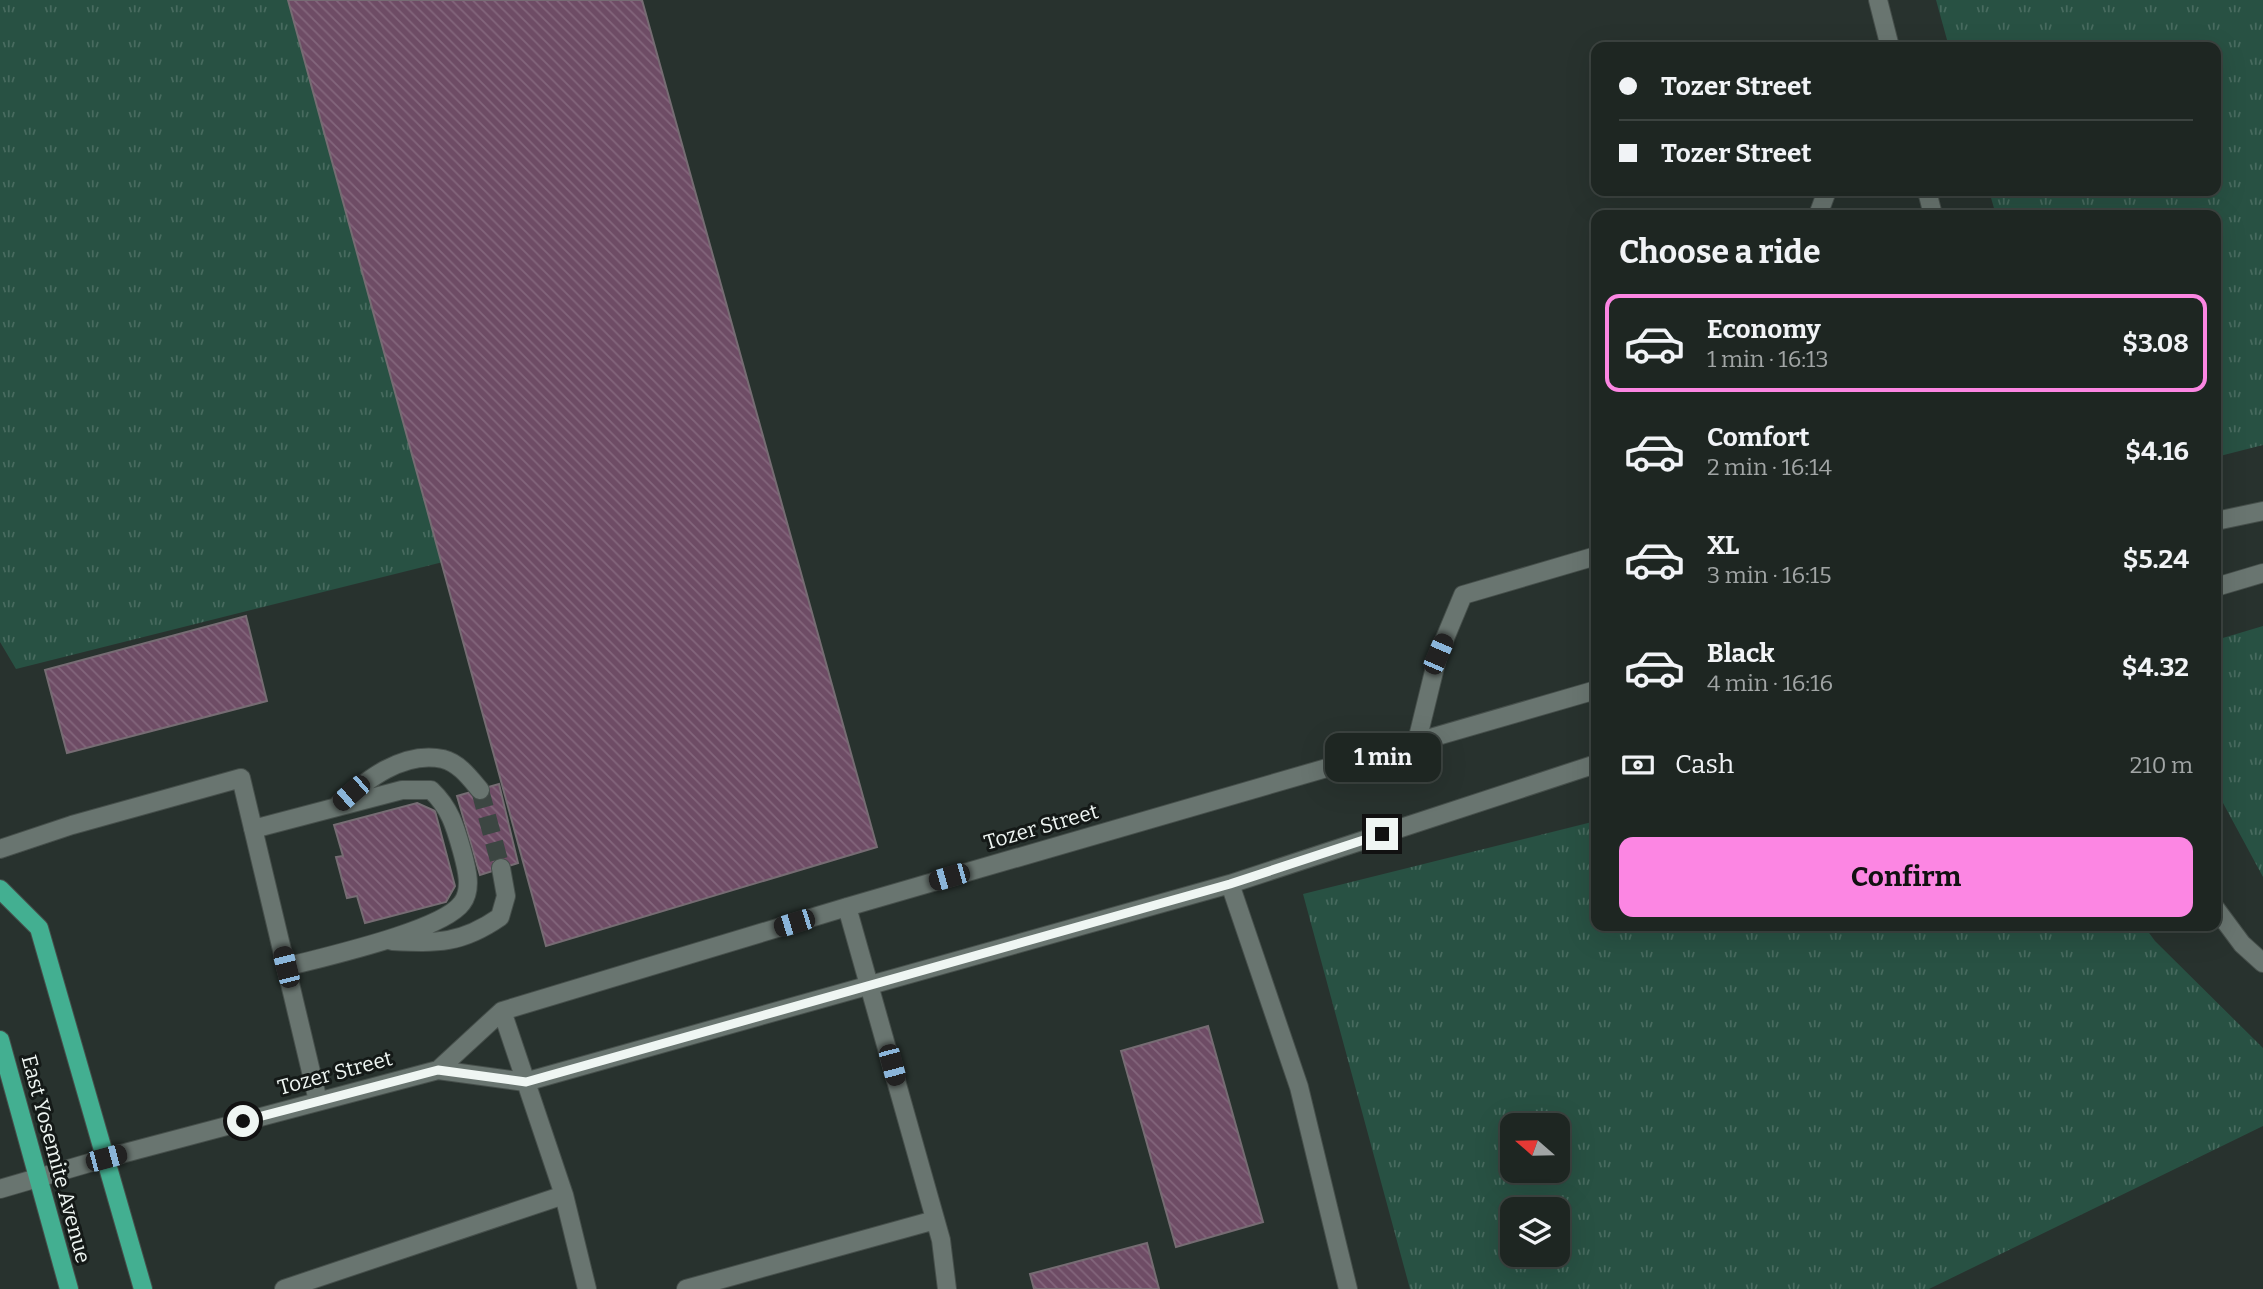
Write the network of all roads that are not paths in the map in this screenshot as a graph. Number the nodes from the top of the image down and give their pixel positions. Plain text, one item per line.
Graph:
1 (1878, 0) edge
2 (1889, 42) edge
3 (2263, 511) edge
4 (2221, 520) edge
5 (1591, 557) edge
6 (2263, 573) edge
7 (2221, 586) edge
8 (1591, 691) edge
9 (1417, 741) junction
10 (1591, 766) edge
11 (480, 790) tunnel mouth
12 (334, 808) junction
13 (254, 829) junction
14 (0, 849) edge
15 (501, 868) tunnel mouth
16 (1230, 884) junction
17 (0, 889) edge
18 (848, 906) junction
19 (2221, 916) edge
20 (378, 941) junction
21 (2263, 963) edge
22 (286, 967) junction
23 (870, 987) junction
24 (502, 1011) junction
25 (0, 1040) edge
26 (438, 1070) junction
27 (526, 1082) junction
28 (318, 1101) junction
29 (106, 1158) junction
30 (38, 1178) junction
31 (0, 1189) edge
32 (564, 1195) junction
33 (935, 1220) junction
34 (69, 1289) edge
35 (143, 1289) edge
36 (284, 1289) edge
37 (587, 1289) edge
38 (686, 1289) edge
39 (947, 1289) edge
40 (1348, 1289) edge

1 - 2 street
3 - 4 street
5 - 9 street
6 - 7 street
8 - 9 street, Tozer Street
9 - 18 street, Tozer Street
10 - 16 street, Tozer Street
11 - 12 street
12 - 13 street
12 - 20 street
13 - 14 street
13 - 22 street
15 - 20 street
16 - 23 street, Tozer Street
16 - 40 street
17 - 29 main road
18 - 23 street
18 - 24 street, Tozer Street
19 - 21 street
20 - 22 street
22 - 28 street
23 - 27 street, Tozer Street
23 - 33 street
24 - 26 street, Tozer Street
24 - 27 street
25 - 30 main road, East Yosemite Avenue
26 - 27 street, Tozer Street
26 - 28 street, Tozer Street
27 - 32 street
28 - 29 street, Tozer Street
29 - 30 street, Tozer Street
29 - 35 main road
30 - 31 street, Tozer Street
30 - 34 main road, East Yosemite Avenue
32 - 36 street
32 - 37 street
33 - 38 street
33 - 39 street

